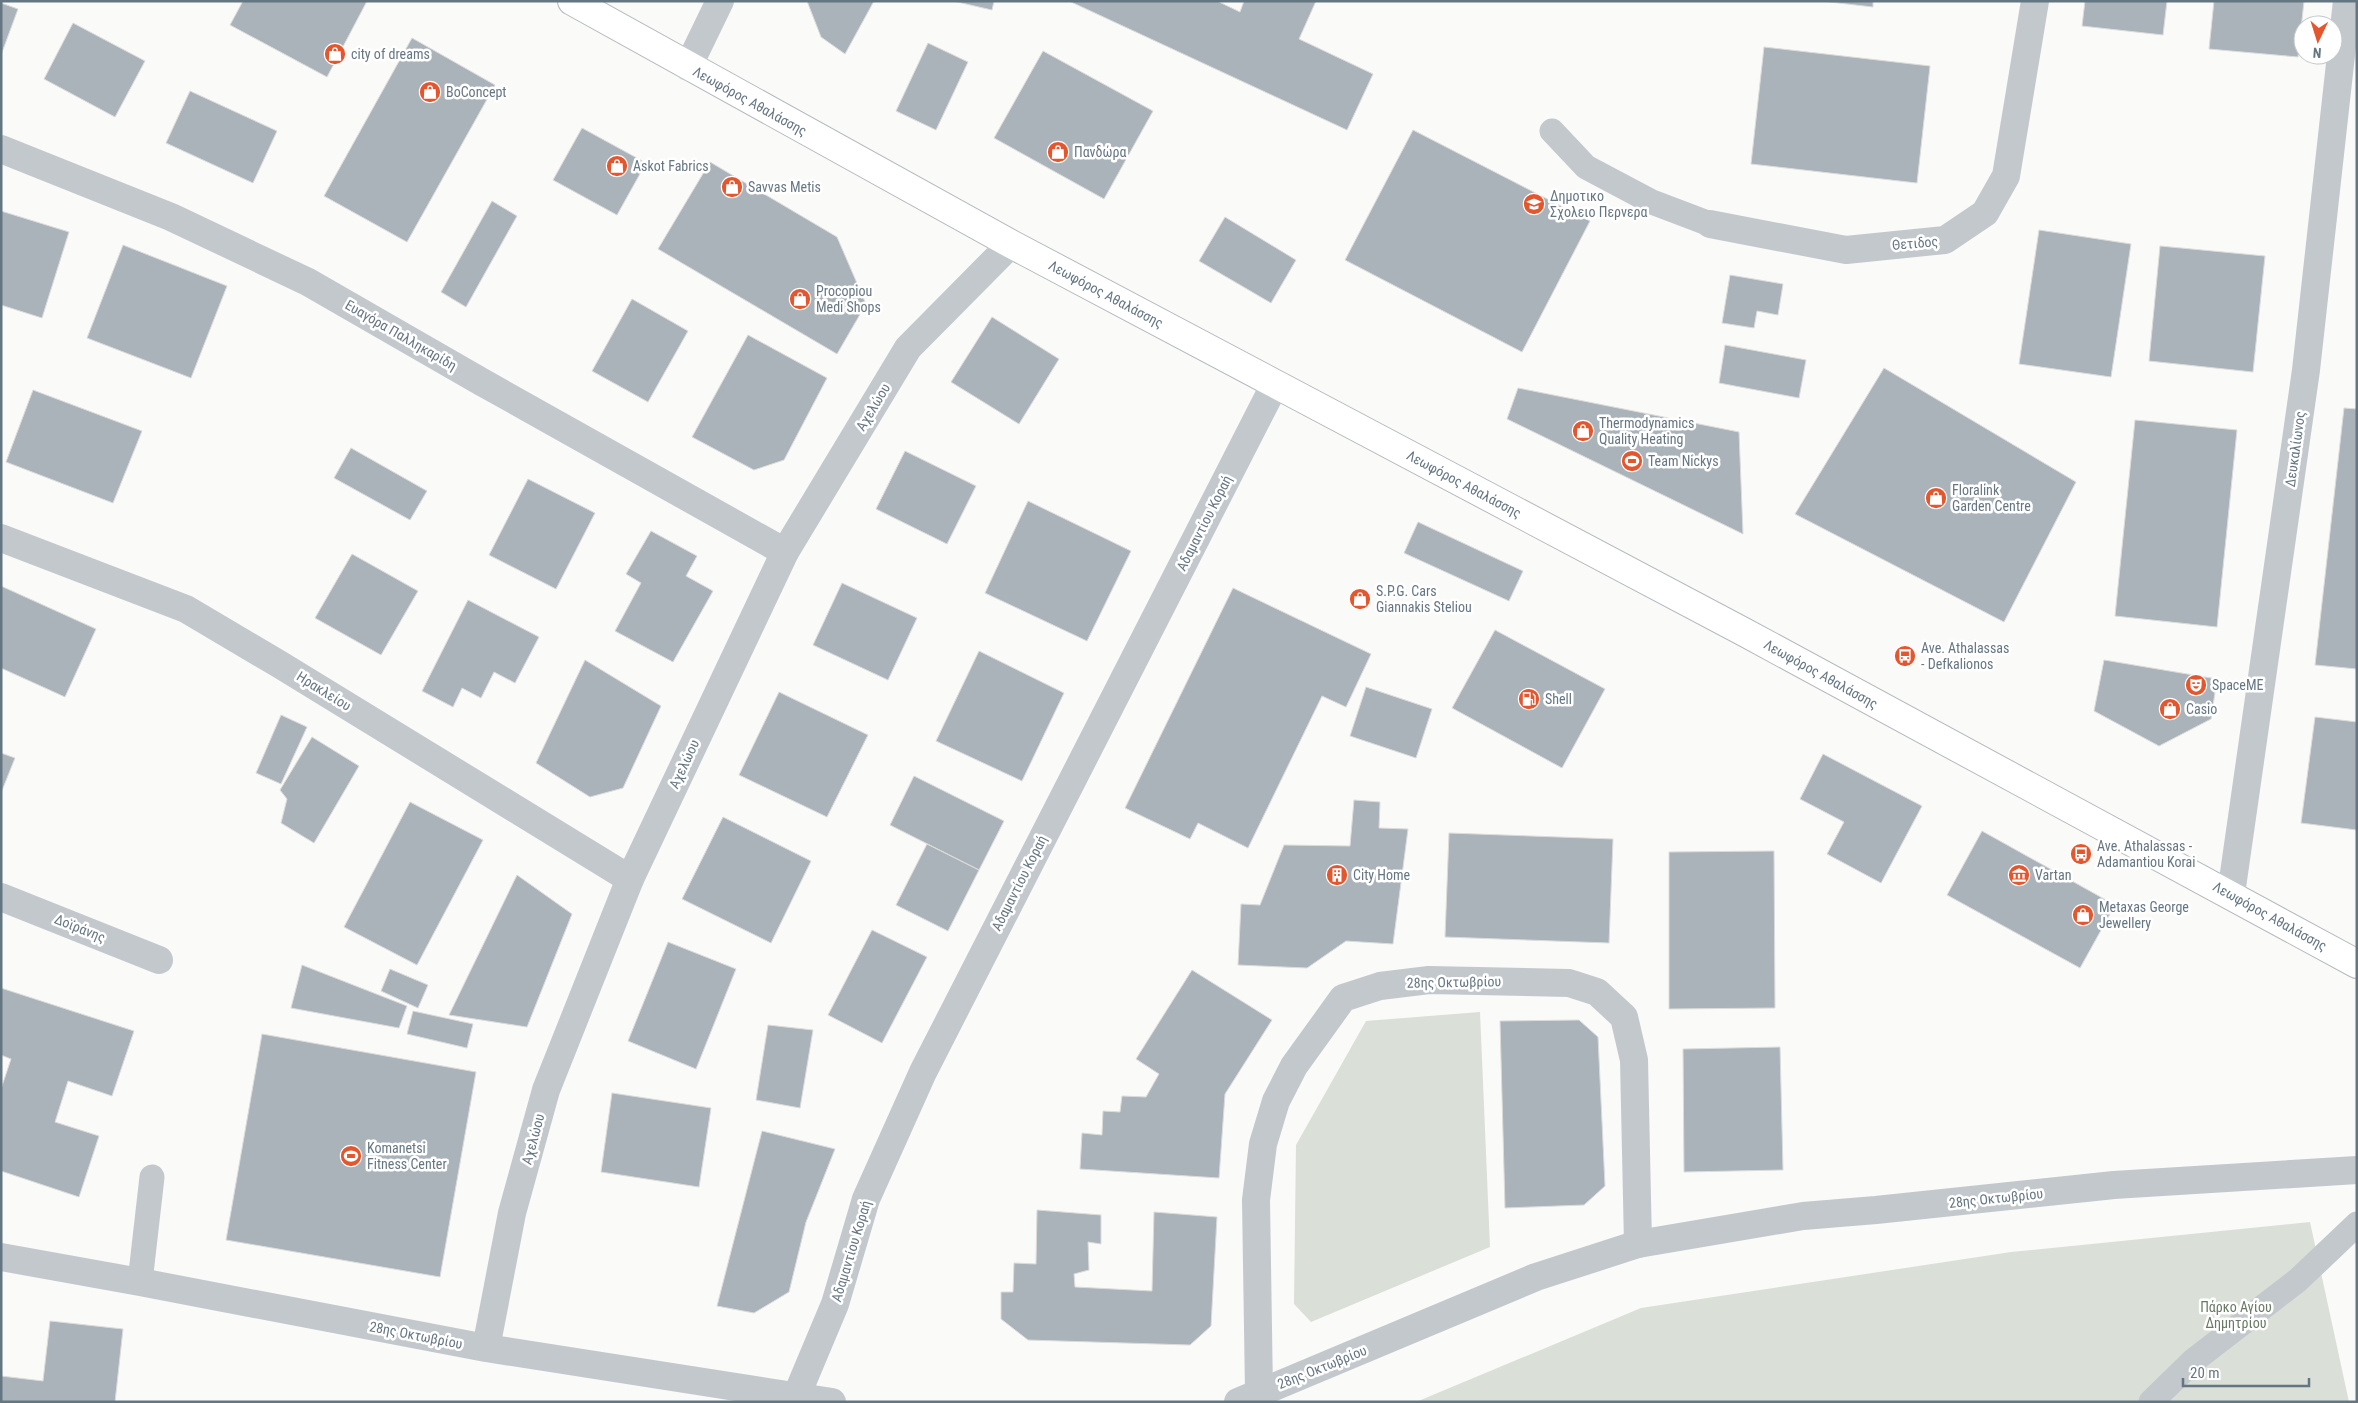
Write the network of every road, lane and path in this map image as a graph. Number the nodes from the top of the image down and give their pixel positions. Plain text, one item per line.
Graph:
1 (572, 1) edge
2 (720, 1) edge
3 (2035, 1) edge
4 (2348, 1) edge
5 (688, 67) junction
6 (1552, 131) dead end
7 (1, 149) edge
8 (1710, 224) joint
9 (1010, 244) junction
10 (1275, 384) junction
11 (1, 538) edge
12 (785, 552) junction
13 (630, 879) junction
14 (2231, 894) junction
15 (1, 896) edge
16 (159, 960) dead end
17 (2357, 964) edge
18 (2357, 1170) edge
19 (152, 1177) dead end
20 (2357, 1224) edge
21 (1638, 1244) junction
22 (1, 1258) edge
23 (140, 1282) junction
24 (486, 1348) junction
25 (684, 1391) edge
26 (796, 1397) junction
27 (1248, 1397) edge
28 (832, 1402) edge
29 (2151, 1402) edge

1 - 5 main road, Λεωφόρος Αθαλάσσης
2 - 5 street
3 - 8 street, Θετιδος
4 - 14 street, Δευκαλίωνος
5 - 9 main road, Λεωφόρος Αθαλάσσης
6 - 8 lane
7 - 12 street, Ευαγόρα Παλληκαρίδη
9 - 10 main road, Λεωφόρος Αθαλάσσης
9 - 12 street, Αχελώου
10 - 14 main road, Λεωφόρος Αθαλάσσης
10 - 26 street, Αδαμαντίου Κοραή
11 - 13 street, Ηρακλείου
12 - 13 street, Αχελώου
13 - 24 street, Αχελώου
14 - 17 main road, Λεωφόρος Αθαλάσσης
15 - 16 street, Δοϊράνης
18 - 21 street, 28ης Οκτωβρίου
19 - 23 lane
20 - 29 lane
21 - 27 street, 28ης Οκτωβρίου
21 - 27 street, 28ης Οκτωβρίου
22 - 23 street, 28ης Οκτωβρίου
23 - 24 street, 28ης Οκτωβρίου
24 - 25 street, 28ης Οκτωβρίου
25 - 26 street, 28ης Οκτωβρίου
26 - 28 street, 28ης Οκτωβρίου

